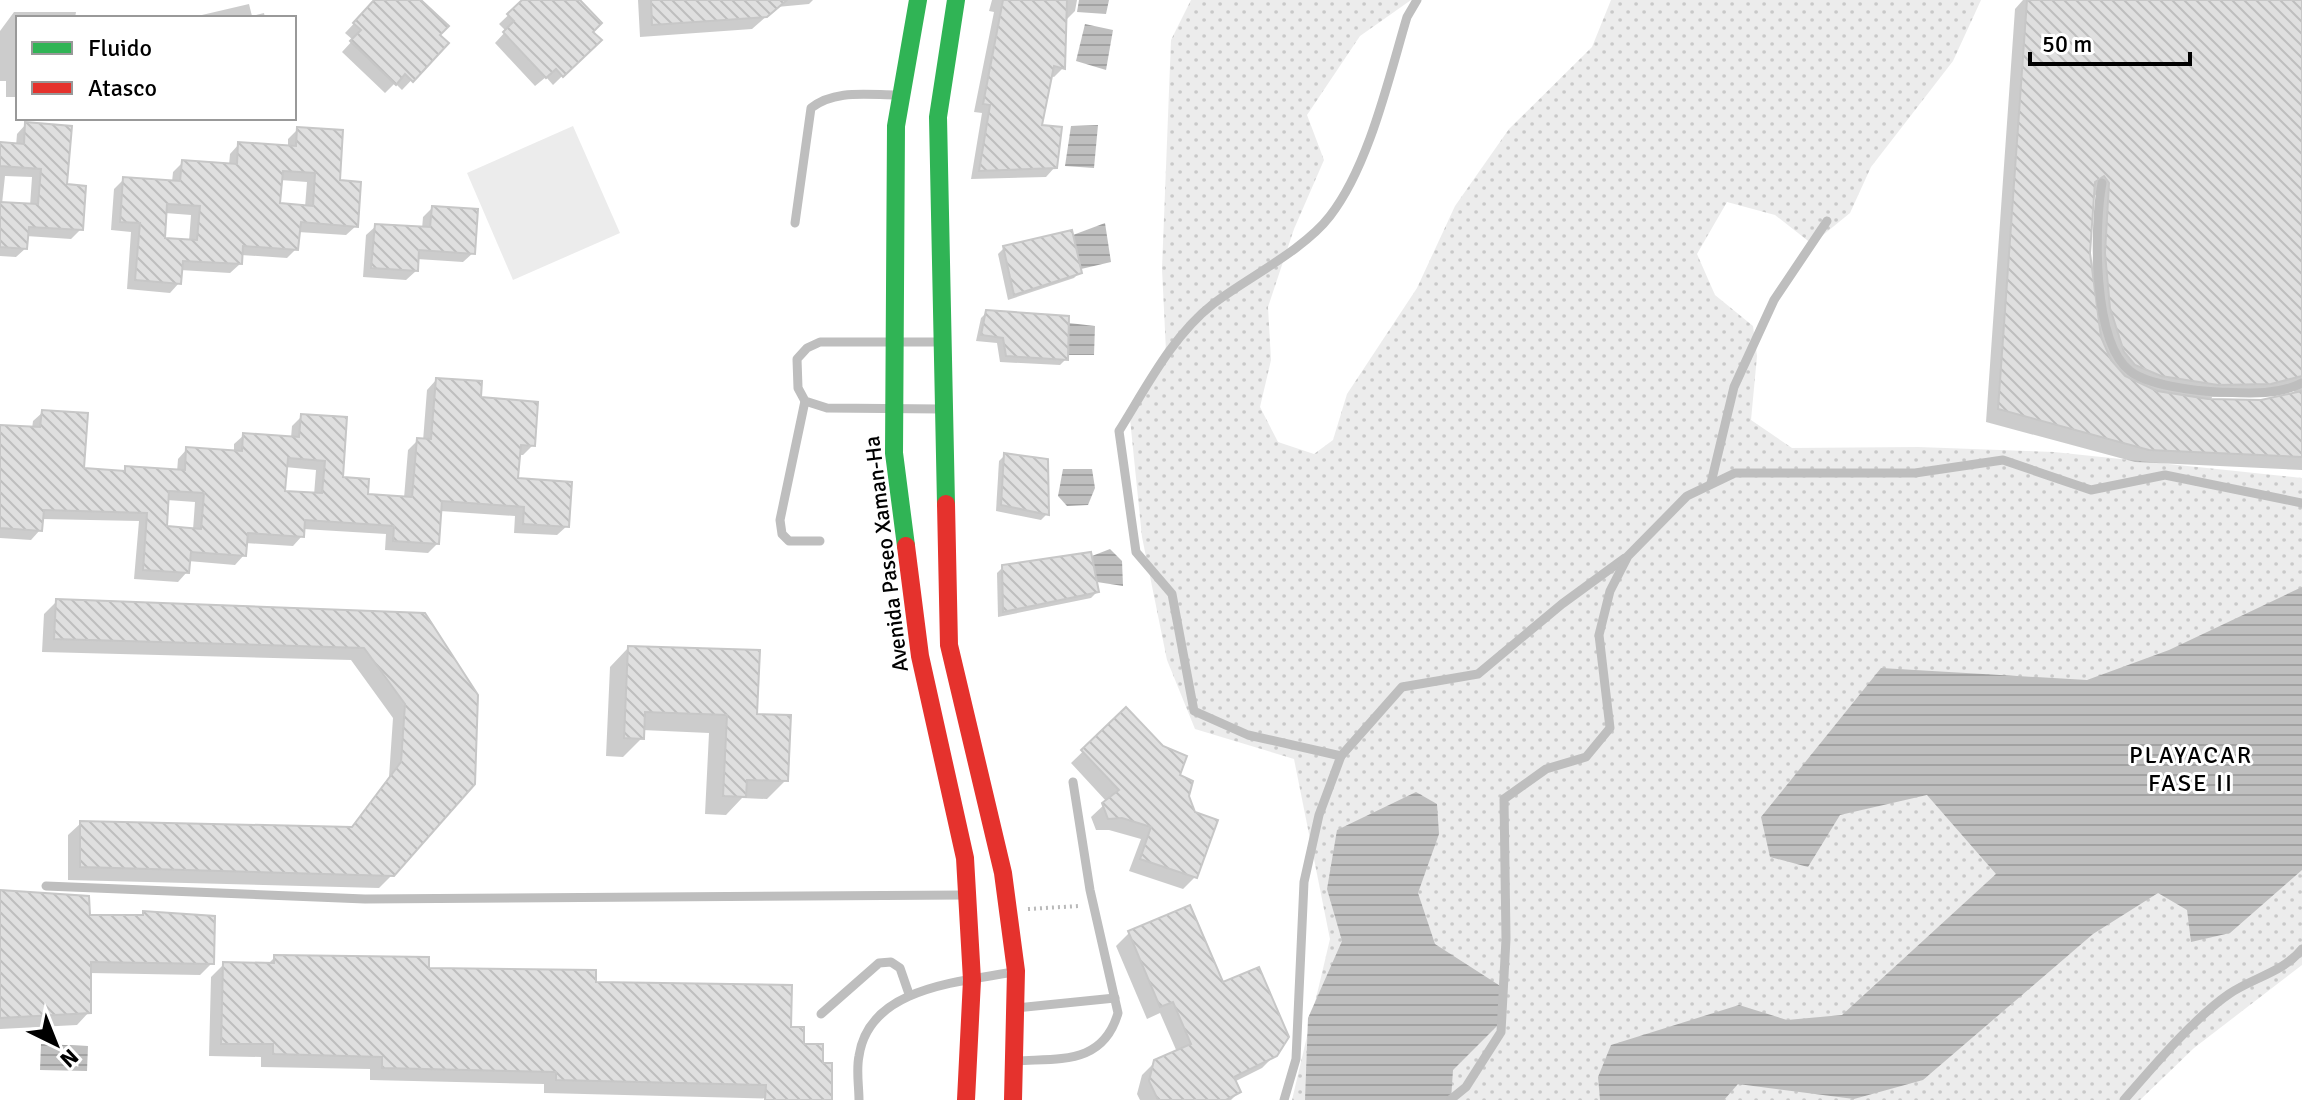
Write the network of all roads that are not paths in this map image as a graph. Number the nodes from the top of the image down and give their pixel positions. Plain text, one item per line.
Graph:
1 (918, 0) edge
2 (956, 0) edge
3 (1417, 0) edge
4 (901, 95) junction
5 (2102, 183) dead end
6 (1827, 221) dead end
7 (795, 223) dead end
8 (943, 342) junction
9 (895, 343) junction
10 (2302, 383) edge
11 (805, 401) junction
12 (945, 408) junction
13 (895, 410) junction
14 (1711, 483) junction
15 (2302, 503) edge
16 (820, 541) dead end
17 (1628, 556) junction
18 (949, 645) junction
19 (920, 656) junction
20 (1341, 756) junction
21 (1073, 782) dead end
22 (46, 886) dead end
23 (965, 895) junction
24 (2302, 949) edge
25 (1016, 971) junction
26 (972, 980) junction
27 (909, 994) junction
28 (1115, 998) junction
29 (1015, 1008) junction
30 (821, 1014) dead end
31 (1014, 1061) junction
32 (859, 1100) edge
33 (966, 1100) edge
34 (1013, 1100) edge
35 (1284, 1100) edge
36 (1450, 1100) edge
37 (2124, 1100) edge

1 - 4 main road, Avenida Paseo Xaman-Ha
2 - 8 main road
3 - 20 lane
4 - 7 lane
4 - 9 main road, Avenida Paseo Xaman-Ha
5 - 10 lane
6 - 14 lane
8 - 9 lane
8 - 12 main road
9 - 11 lane
9 - 13 main road, Avenida Paseo Xaman-Ha
11 - 13 lane
11 - 16 lane
12 - 13 lane
12 - 18 main road
13 - 19 main road, Avenida Paseo Xaman-Ha
14 - 15 lane
14 - 17 lane
17 - 20 lane
17 - 36 lane
18 - 19 lane
18 - 25 main road
19 - 23 main road, Avenida Paseo Xaman-Ha
20 - 35 lane
21 - 28 lane
22 - 23 lane
23 - 26 main road, Avenida Paseo Xaman-Ha
24 - 37 lane
25 - 26 lane
25 - 29 main road
26 - 27 lane
26 - 33 main road, Avenida Paseo Xaman-Ha
27 - 30 lane
27 - 32 lane
28 - 29 lane
28 - 31 lane
29 - 31 main road
31 - 34 main road

